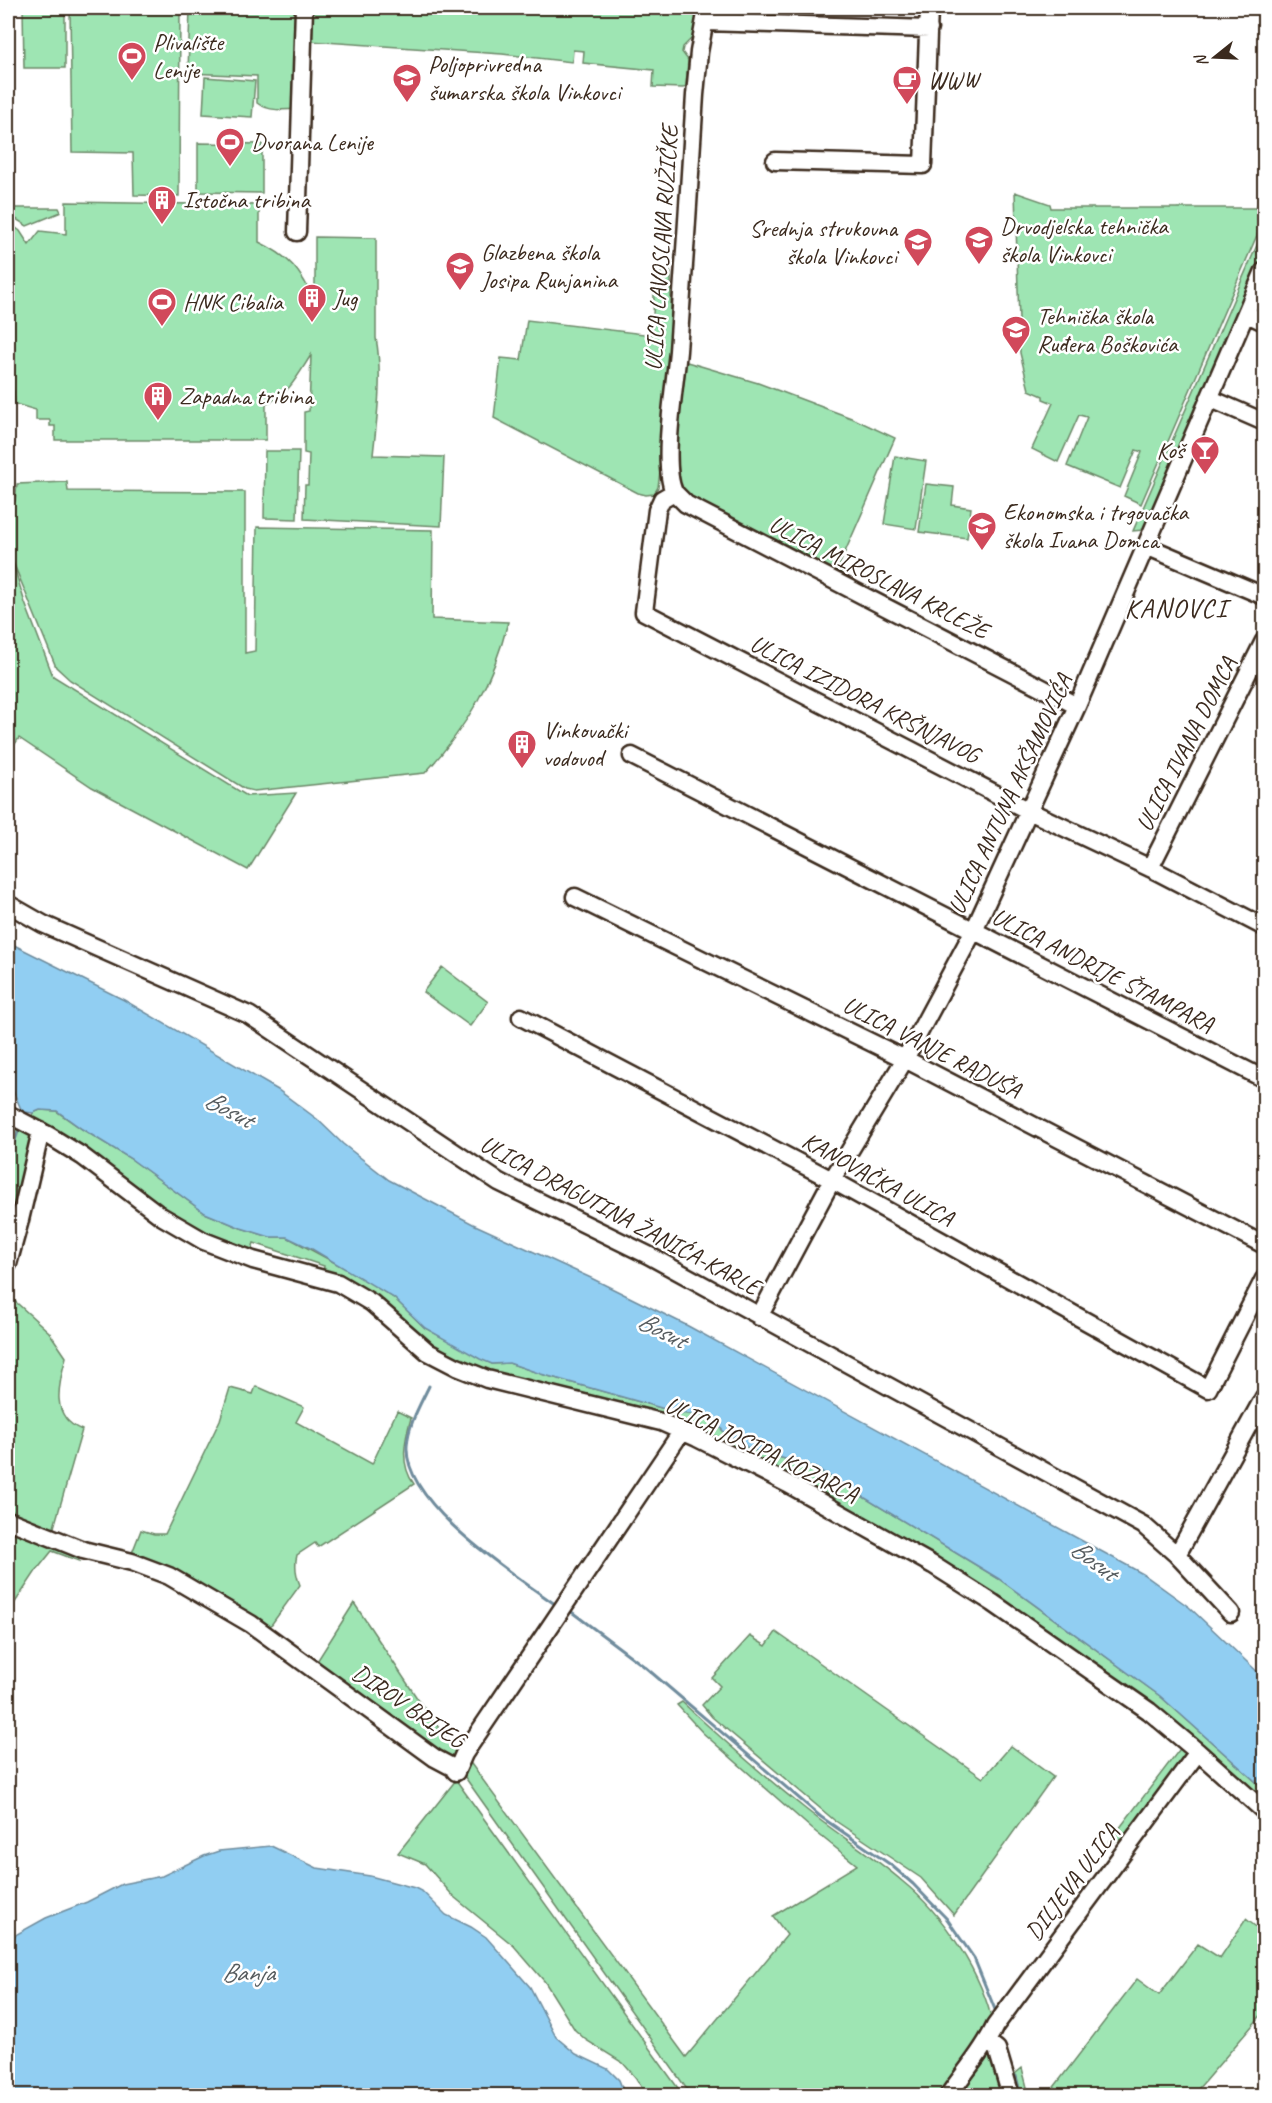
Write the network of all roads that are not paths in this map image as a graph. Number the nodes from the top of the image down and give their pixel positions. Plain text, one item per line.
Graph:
1 (304, 8) edge
2 (929, 8) edge
3 (706, 15) edge
4 (929, 29) junction
5 (775, 161) dead end
6 (297, 232) dead end
7 (1264, 270) edge
8 (1246, 314) junction
9 (1264, 322) edge
10 (1209, 398) junction
11 (1264, 422) edge
12 (668, 496) junction
13 (1146, 546) junction
14 (1264, 596) edge
15 (1264, 641) edge
16 (1077, 706) junction
17 (632, 756) dead end
18 (1029, 811) junction
19 (1150, 868) junction
20 (575, 897) dead end
21 (8, 904) edge
22 (1264, 927) edge
23 (974, 930) junction
24 (521, 1017) dead end
25 (905, 1059) junction
26 (1264, 1079) edge
27 (10, 1115) edge
28 (36, 1129) junction
29 (832, 1180) junction
30 (1264, 1245) edge
31 (8, 1264) edge
32 (1264, 1279) edge
33 (759, 1317) junction
34 (1264, 1397) edge
35 (682, 1431) junction
36 (8, 1520) edge
37 (1177, 1555) junction
38 (1231, 1613) dead end
39 (1198, 1752) junction
40 (1264, 1811) edge
41 (988, 2042) junction
42 (948, 2096) edge
43 (1011, 2096) edge

1 - 6 street
2 - 4 street
3 - 4 street
3 - 12 street, ULICA LAVOSLAVA RUŽIČKE
4 - 5 street
7 - 8 street, ULICA ANTUNA AKŠAMOVIĆA
8 - 9 street
8 - 10 street, ULICA ANTUNA AKŠAMOVIĆA
10 - 11 street
10 - 13 street, ULICA ANTUNA AKŠAMOVIĆA
12 - 16 street, ULICA MIROSLAVA KRLEŽE
12 - 18 street, ULICA IZIDORA KRŠNJAVOG
13 - 14 street
13 - 16 street, ULICA ANTUNA AKŠAMOVIĆA
15 - 19 street, ULICA IVANA DOMCA
16 - 18 street, ULICA ANTUNA AKŠAMOVIĆA
17 - 23 street, ULICA ANDRIJE ŠTAMPARA
18 - 19 street, ULICA IZIDORA KRŠNJAVOG
18 - 23 street, ULICA ANTUNA AKŠAMOVIĆA
19 - 22 street, ULICA IZIDORA KRŠNJAVOG
20 - 25 street, ULICA VANJE RADUŠA
21 - 33 street, ULICA DRAGUTINA ŽANIĆA-KARLE
23 - 25 street, ULICA ANTUNA AKŠAMOVIĆA
23 - 26 street, ULICA ANDRIJE ŠTAMPARA
24 - 29 street, KANOVAČKA ULICA
25 - 29 street, ULICA ANTUNA AKŠAMOVIĆA
25 - 30 street, ULICA VANJE RADUŠA
27 - 28 street, ULICA JOSIPA KOZARCA
28 - 31 street
28 - 35 street, ULICA JOSIPA KOZARCA
29 - 32 street, KANOVAČKA ULICA
29 - 33 street, ULICA ANTUNA AKŠAMOVIĆA
33 - 37 street, ULICA DRAGUTINA ŽANIĆA-KARLE
34 - 37 street
35 - 36 street, DIROV BRIJEG
35 - 39 street, ULICA JOSIPA KOZARCA
37 - 38 street, ULICA DRAGUTINA ŽANIĆA-KARLE
39 - 40 street, ULICA JOSIPA KOZARCA
39 - 41 street, DILJEVA ULICA
41 - 42 street, DILJEVA ULICA
41 - 43 street

